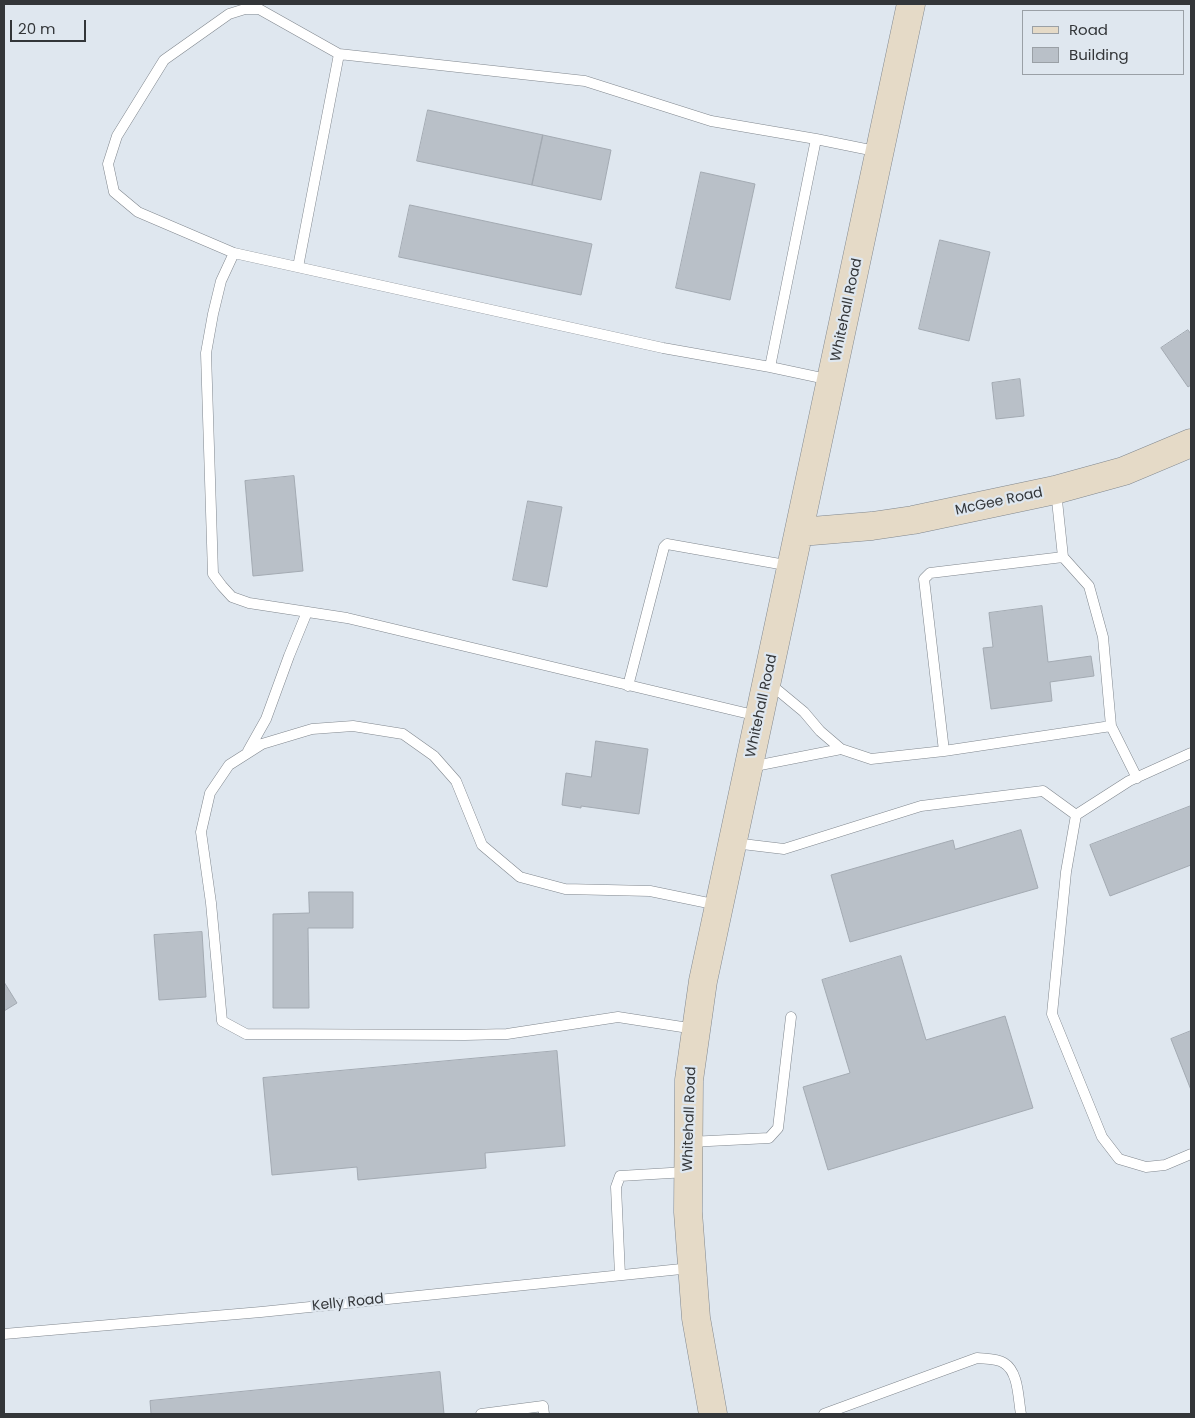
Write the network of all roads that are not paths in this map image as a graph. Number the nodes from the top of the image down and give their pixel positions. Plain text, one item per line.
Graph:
1 (911, 4) edge
2 (339, 54) junction
3 (816, 138) junction
4 (880, 152) junction
5 (234, 253) junction
6 (298, 267) junction
7 (770, 367) junction
8 (832, 380) junction
9 (1191, 443) edge
10 (1056, 490) junction
11 (800, 532) junction
12 (1063, 557) junction
13 (792, 566) junction
14 (307, 612) junction
15 (767, 682) junction
16 (628, 686) junction
17 (760, 717) junction
18 (1111, 726) junction
19 (841, 749) junction
20 (944, 751) junction
21 (1191, 753) edge
22 (246, 754) junction
23 (749, 768) junction
24 (1137, 778) junction
25 (1076, 815) junction
26 (733, 843) junction
27 (719, 906) junction
28 (790, 1017) dead end
29 (696, 1029) junction
30 (688, 1142) junction
31 (1191, 1154) edge
32 (688, 1172) junction
33 (692, 1268) junction
34 (620, 1275) junction
35 (4, 1334) edge
36 (481, 1414) edge
37 (544, 1414) edge
38 (713, 1414) edge
39 (824, 1414) edge
40 (1022, 1414) edge

1 - 4 main road, Whitehall Road
2 - 3 lane
2 - 5 lane
2 - 6 lane
3 - 4 lane
3 - 7 lane
4 - 8 main road, Whitehall Road
5 - 6 lane
5 - 14 lane
6 - 7 lane
7 - 8 lane
8 - 11 main road, Whitehall Road
9 - 10 main road, McGee Road
10 - 11 main road, McGee Road
10 - 12 lane
11 - 13 main road, Whitehall Road
12 - 18 lane
12 - 20 lane
13 - 15 main road, Whitehall Road
13 - 16 lane
14 - 16 lane
14 - 22 lane
15 - 17 main road, Whitehall Road
15 - 19 lane
16 - 17 lane
17 - 23 main road, Whitehall Road
18 - 20 lane
18 - 24 lane
19 - 20 lane
19 - 23 lane
21 - 24 lane
22 - 27 lane
22 - 29 lane
23 - 26 main road, Whitehall Road
24 - 25 lane
25 - 26 lane
25 - 31 lane
26 - 27 main road, Whitehall Road
27 - 29 main road, Whitehall Road
28 - 30 lane
29 - 30 main road, Whitehall Road
30 - 32 main road, Whitehall Road
32 - 33 main road, Whitehall Road
32 - 34 lane
33 - 34 lane, Kelly Road
33 - 38 main road, Whitehall Road
34 - 35 lane, Kelly Road
36 - 37 lane
39 - 40 lane

